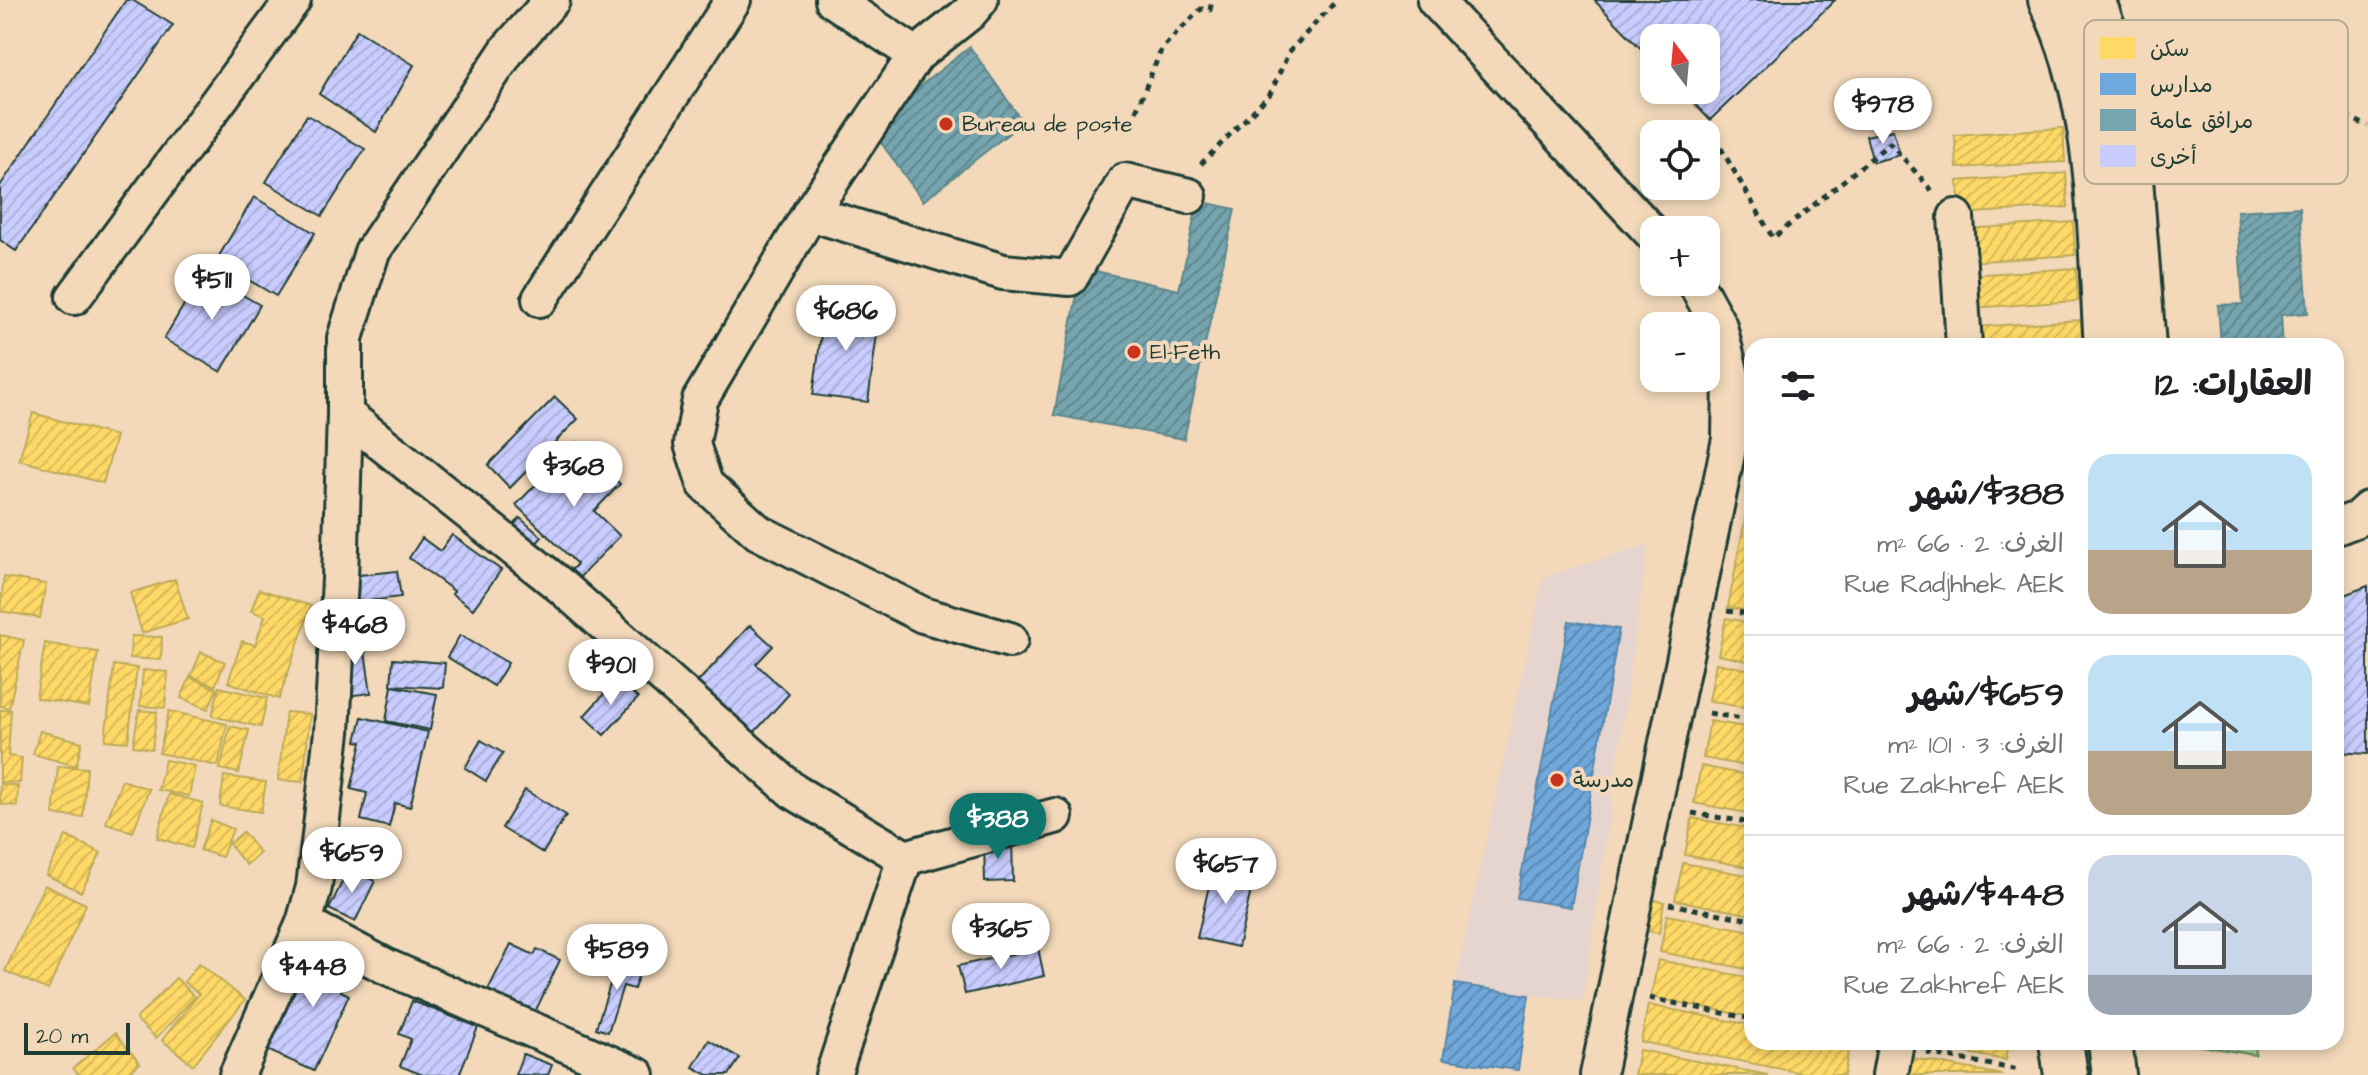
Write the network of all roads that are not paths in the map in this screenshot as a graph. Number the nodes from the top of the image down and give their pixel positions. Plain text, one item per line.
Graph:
1 (293, 0) edge
2 (518, 0) edge
3 (552, 0) edge
4 (733, 0) edge
5 (833, 0) edge
6 (980, 0) edge
7 (1435, 0) edge
8 (2076, 10) edge
9 (509, 48) junction
10 (916, 55) junction
11 (2084, 105) edge
12 (2095, 184) edge
13 (2131, 184) edge
14 (1181, 194) road end
15 (810, 213) junction
16 (1956, 217) road end
17 (1640, 220) edge
18 (1703, 296) edge
19 (74, 297) dead end
20 (540, 299) dead end
21 (1964, 338) edge
22 (2105, 338) edge
23 (2143, 338) edge
24 (345, 414) junction
25 (2368, 509) edge
26 (2344, 524) edge
27 (1010, 640) dead end
28 (1055, 816) dead end
29 (905, 858) junction
30 (304, 923) junction
31 (2062, 1050) edge
32 (2111, 1050) edge
33 (237, 1075) edge
34 (637, 1075) edge
35 (833, 1075) edge
36 (1598, 1075) edge
37 (2066, 1075) edge
38 (2114, 1075) edge

1 - 19 street
2 - 9 street
3 - 9 street
4 - 20 street
5 - 10 street
6 - 10 street
7 - 17 street
8 - 11 street
9 - 24 street
10 - 15 street
12 - 22 street
13 - 23 street
14 - 15 street
15 - 27 street
16 - 21 street
18 - 36 street
24 - 29 street
24 - 30 street
25 - 26 street
28 - 29 street
29 - 35 street
30 - 33 street
30 - 34 street
31 - 37 street
32 - 38 street

